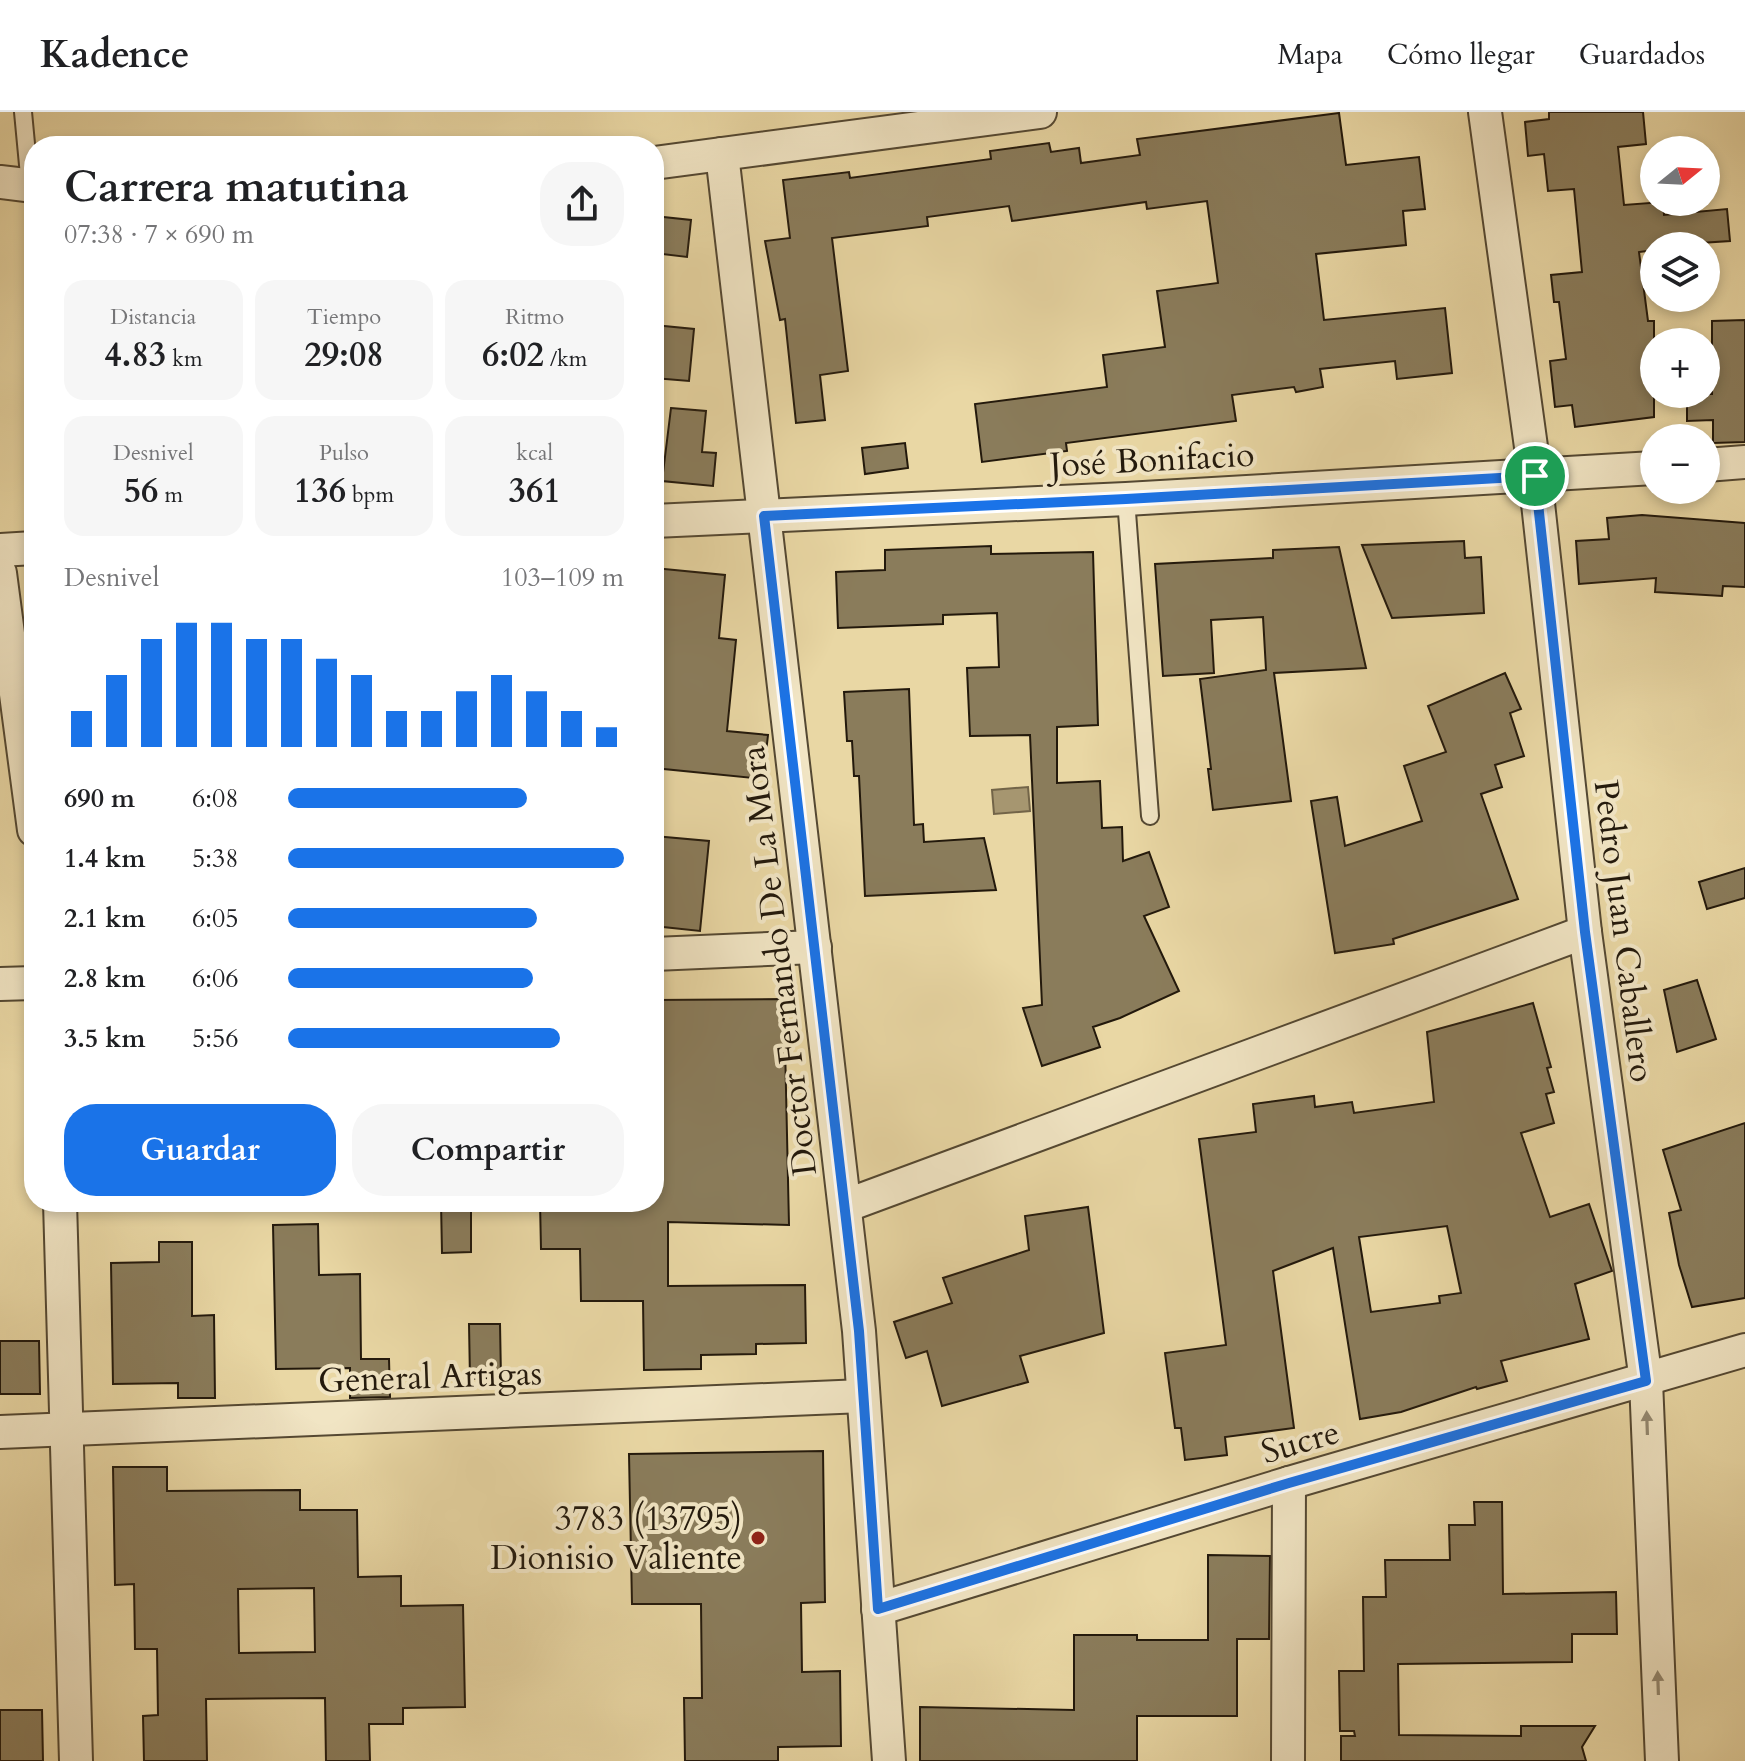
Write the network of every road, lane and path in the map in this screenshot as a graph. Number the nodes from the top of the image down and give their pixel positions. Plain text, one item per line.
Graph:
1 (23, 112) edge
2 (1040, 112) edge
3 (1485, 112) edge
4 (722, 154) junction
5 (664, 162) edge
6 (21, 185) edge
7 (1745, 462) edge
8 (1720, 464) edge
9 (1640, 469) edge
10 (1535, 476) junction
11 (1126, 499) junction
12 (764, 516) junction
13 (664, 521) edge
14 (24, 549) edge
15 (0, 550) edge
16 (0, 573) edge
17 (24, 754) edge
18 (1150, 816) dead end
19 (1585, 932) junction
20 (815, 947) junction
21 (664, 954) edge
22 (24, 983) edge
23 (0, 984) edge
24 (845, 1206) junction
25 (60, 1212) edge
26 (1745, 1350) edge
27 (1646, 1381) junction
28 (863, 1396) junction
29 (65, 1430) junction
30 (0, 1432) edge
31 (1289, 1483) junction
32 (878, 1609) junction
33 (76, 1761) edge
34 (889, 1761) edge
35 (1288, 1761) edge
36 (1662, 1761) edge

1 - 6 lane
2 - 4 street
3 - 10 street, Pedro Juan Caballero
4 - 5 street
4 - 12 street, Doctor Fernando De La Mora
7 - 8 street
9 - 10 street, José Bonifacio
10 - 11 street, José Bonifacio
10 - 19 street, Pedro Juan Caballero
11 - 12 street, José Bonifacio
11 - 18 lane
12 - 13 street, José Bonifacio
12 - 20 street, Doctor Fernando De La Mora
14 - 15 street
16 - 17 street
19 - 24 street
19 - 27 street, Pedro Juan Caballero
20 - 21 street
20 - 24 street, Doctor Fernando De La Mora
22 - 23 street
24 - 28 street, Doctor Fernando De La Mora
25 - 29 street
26 - 27 street, Sucre
27 - 31 street, Sucre
36 -> 27 street, Pedro Juan Caballero
28 - 29 street, General Artigas
28 - 32 street, Doctor Fernando De La Mora
29 - 30 street, General Artigas
29 - 33 street
31 - 32 street, Sucre
31 - 35 street
32 - 34 street, Doctor Fernando De La Mora

